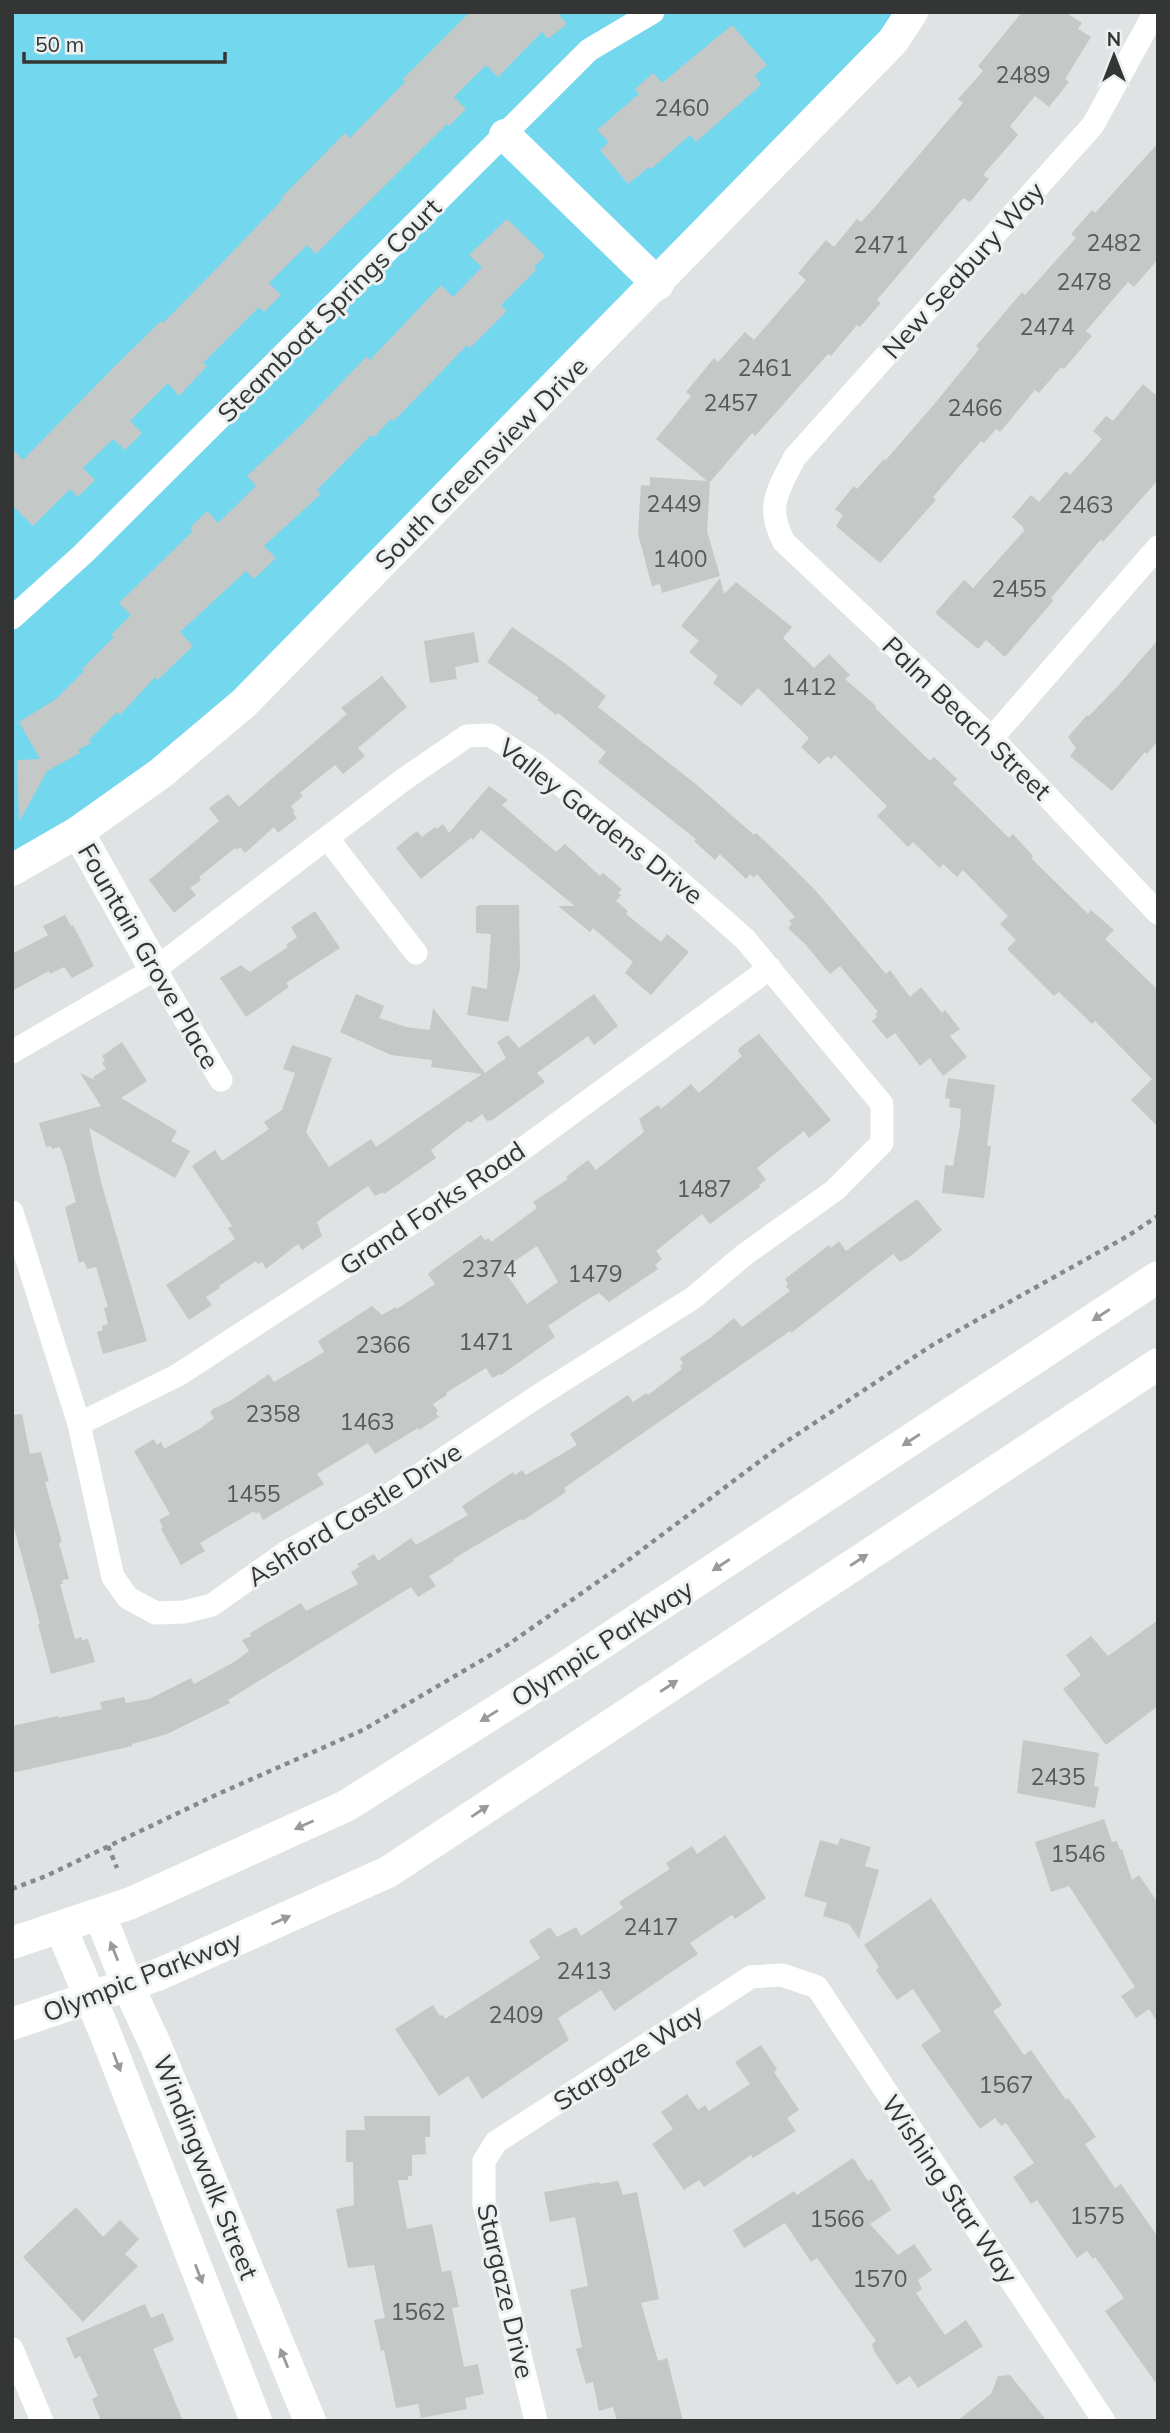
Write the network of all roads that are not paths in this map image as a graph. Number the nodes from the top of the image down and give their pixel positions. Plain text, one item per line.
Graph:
1 (653, 12) edge
2 (912, 12) edge
3 (1155, 12) edge
4 (505, 135) junction
5 (658, 284) junction
6 (775, 525) joint
7 (1158, 547) edge
8 (12, 618) edge
9 (992, 738) junction
10 (78, 832) junction
11 (328, 839) junction
12 (12, 870) edge
13 (1158, 913) edge
14 (416, 953) dead end
15 (770, 968) junction
16 (155, 969) junction
17 (12, 1052) edge
18 (221, 1080) dead end
19 (882, 1128) joint
20 (12, 1212) edge
21 (1158, 1277) edge
22 (1158, 1364) edge
23 (79, 1424) junction
24 (100, 1915) junction
25 (61, 1928) junction
26 (12, 1944) edge
27 (782, 1975) joint
28 (128, 1986) junction
29 (92, 1999) junction
30 (12, 2024) edge
31 (485, 2161) joint
32 (12, 2349) edge
33 (42, 2421) edge
34 (257, 2421) edge
35 (310, 2421) edge
36 (536, 2421) edge
37 (1104, 2421) edge

1 - 4 street, Steamboat Springs Court
2 - 5 street, South Greensview Drive
3 - 6 street, New Seabury Way
4 - 5 street
4 - 8 street, Steamboat Springs Court
5 - 10 street, South Greensview Drive
6 - 9 street, Palm Beach Street
7 - 9 street
9 - 13 street, Palm Beach Street
10 - 12 street, South Greensview Drive
10 - 16 street, Fountain Grove Place
11 - 14 street
11 - 15 street, Valley Gardens Drive
11 - 16 street, Valley Gardens Drive
15 - 19 street, Valley Gardens Drive
15 - 23 street, Grand Forks Road
16 - 17 street, Valley Gardens Drive
16 - 18 street, Fountain Grove Place
19 - 23 street, Ashford Castle Drive
20 - 23 street, Ashford Castle Drive
21 -> 24 street, Olympic Parkway
28 -> 22 street, Olympic Parkway
24 - 25 street, Olympic Parkway
28 -> 24 street, Windingwalk Street
25 - 26 street, Olympic Parkway
25 - 29 street, Windingwalk Street
27 - 31 street, Stargaze Way
27 - 37 street, Wishing Star Way
28 - 29 street, Olympic Parkway
35 -> 28 street, Windingwalk Street
29 - 30 street, Olympic Parkway
29 -> 34 street, Windingwalk Street
31 - 36 street, Stargaze Drive
32 - 33 street

